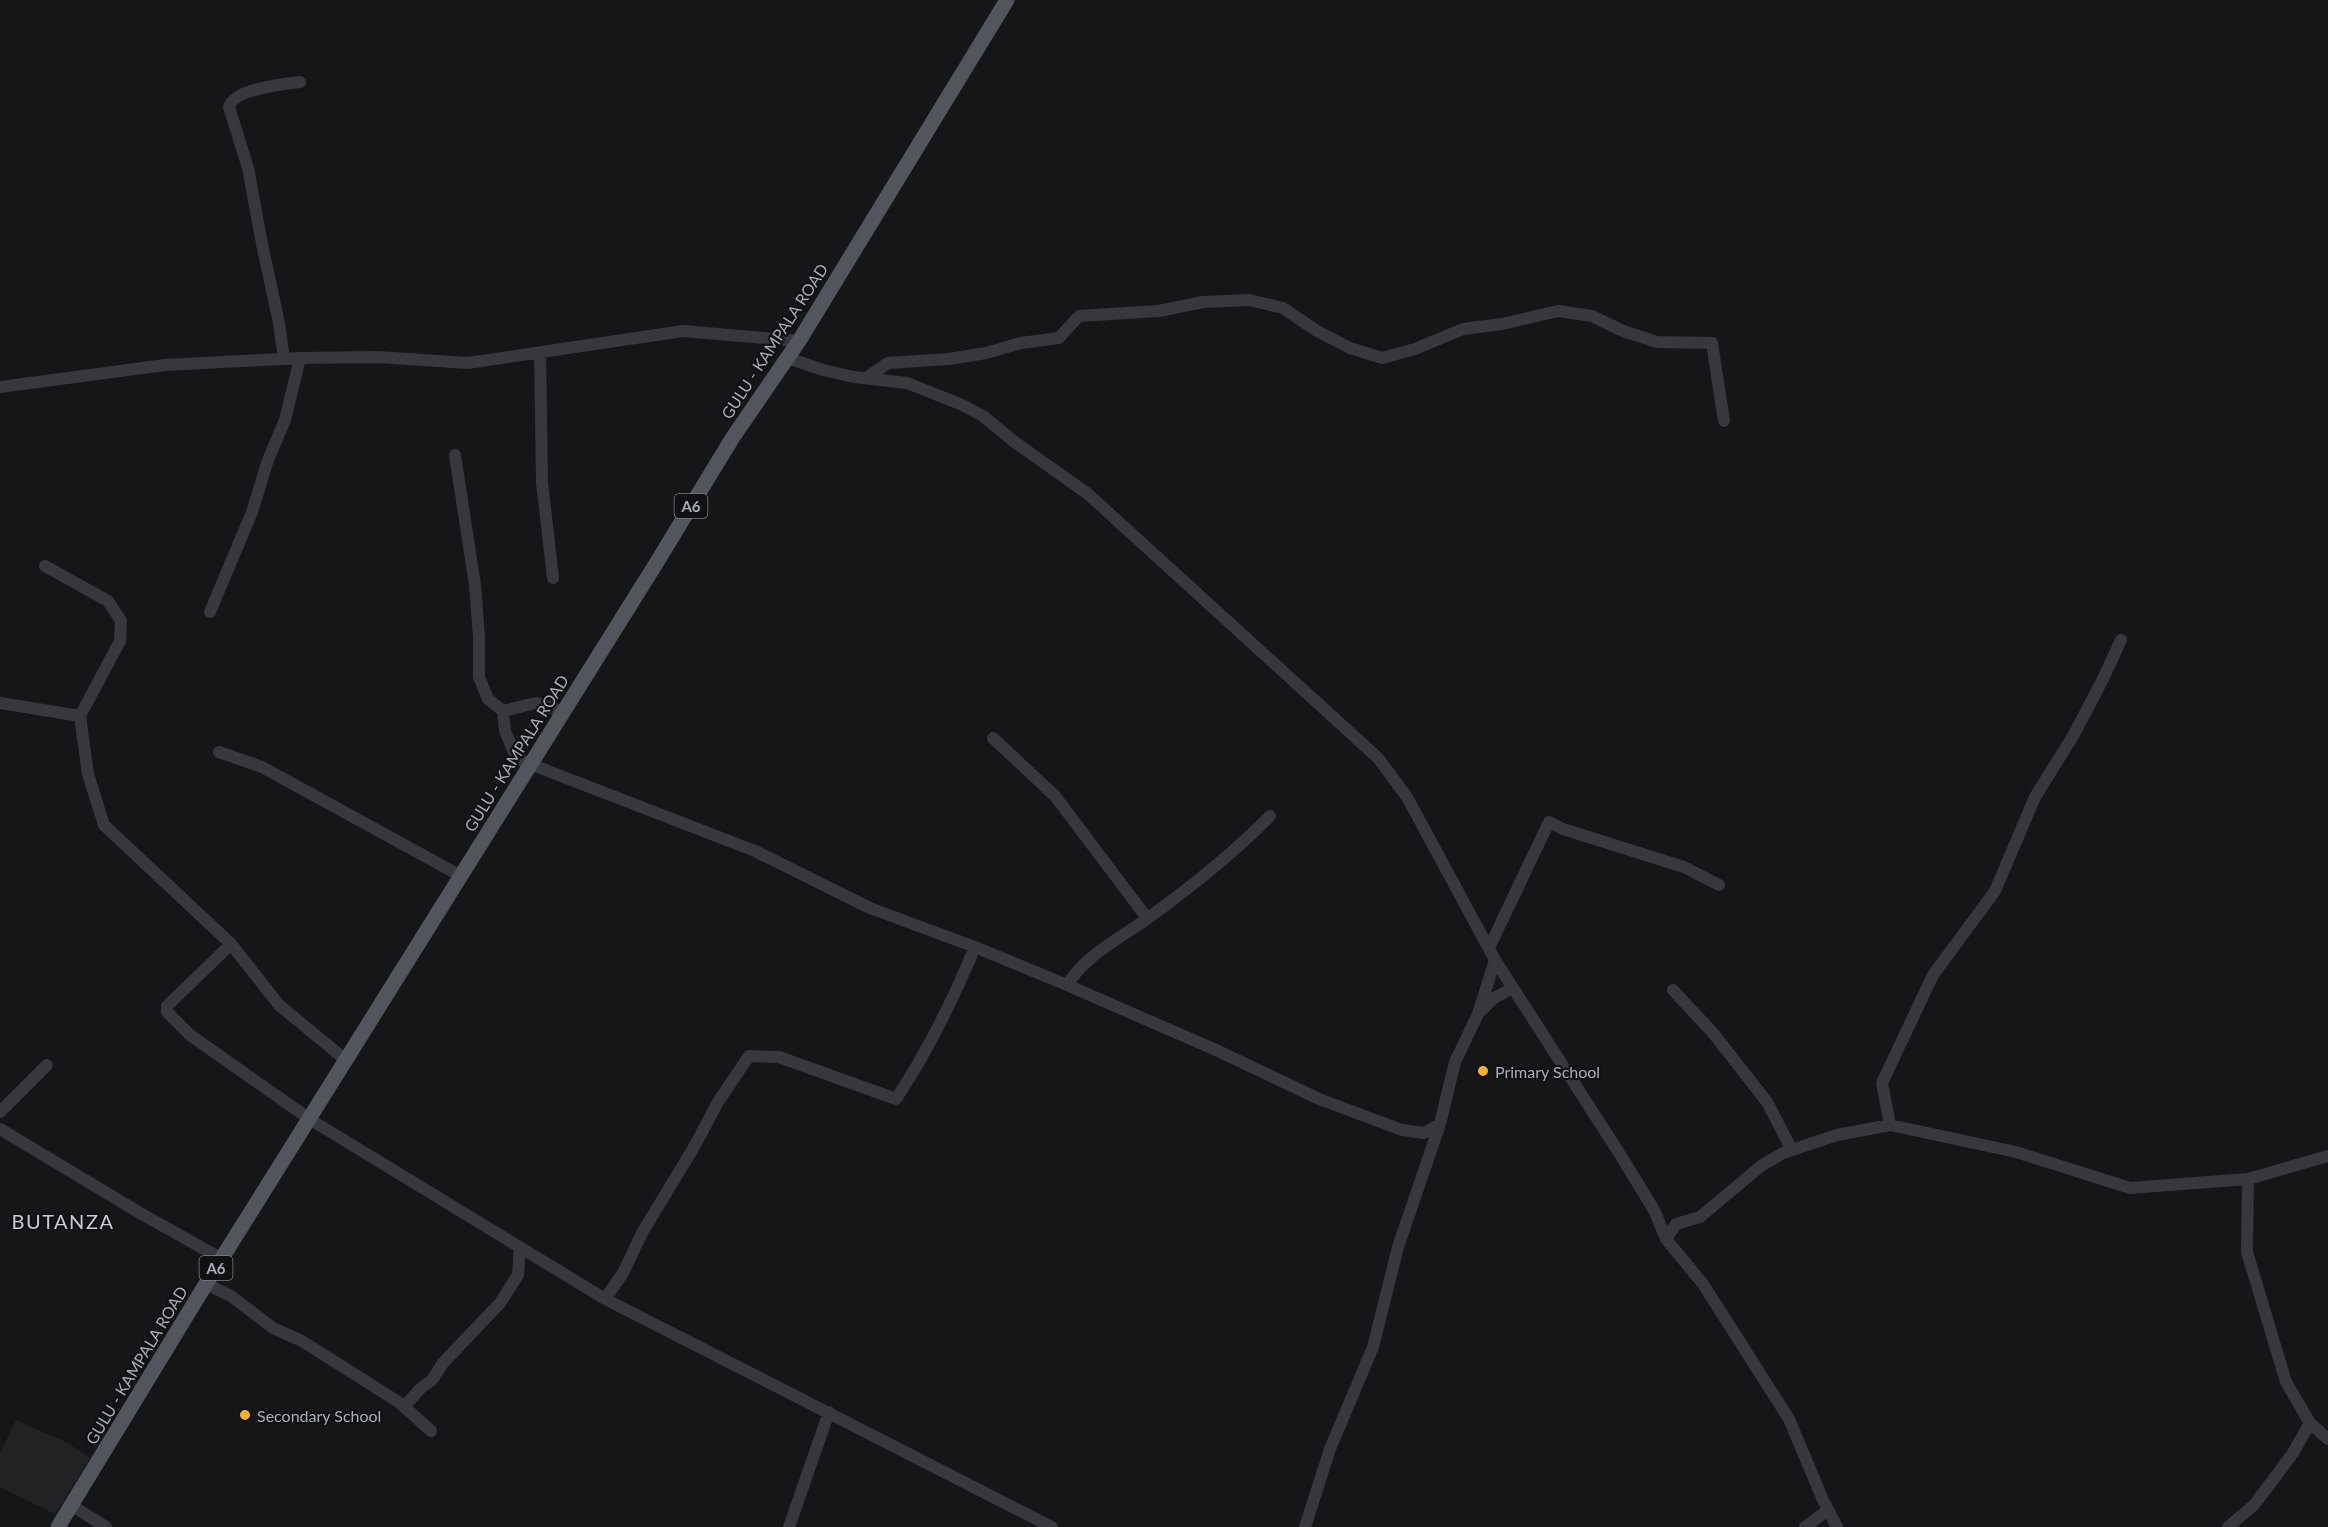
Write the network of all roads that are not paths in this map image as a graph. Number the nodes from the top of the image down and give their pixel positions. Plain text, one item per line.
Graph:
1 (1007, 0) edge
2 (300, 82) dead end
3 (799, 340) junction
4 (540, 354) junction
5 (300, 358) junction
6 (788, 358) junction
7 (284, 359) junction
8 (866, 378) junction
9 (0, 387) edge
10 (1724, 420) dead end
11 (455, 455) dead end
12 (45, 566) dead end
13 (553, 578) dead end
14 (210, 612) dead end
15 (2121, 640) dead end
16 (0, 703) edge
17 (503, 711) junction
18 (564, 712) junction
19 (81, 716) junction
20 (993, 738) dead end
21 (219, 752) dead end
22 (530, 765) junction
23 (1270, 816) dead end
24 (460, 876) junction
25 (1719, 885) dead end
26 (1147, 918) junction
27 (231, 944) junction
28 (975, 947) junction
29 (1492, 954) junction
30 (1066, 985) junction
31 (1513, 988) junction
32 (1673, 990) dead end
33 (1478, 1014) junction
34 (347, 1061) junction
35 (47, 1065) dead end
36 (0, 1112) edge
37 (310, 1120) junction
38 (1440, 1124) junction
39 (1890, 1125) junction
40 (0, 1129) edge
41 (1792, 1150) junction
42 (2328, 1156) edge
43 (2248, 1179) junction
44 (1654, 1210) junction
45 (1676, 1224) junction
46 (1666, 1239) junction
47 (520, 1247) junction
48 (222, 1259) junction
49 (206, 1284) junction
50 (605, 1299) junction
51 (404, 1407) junction
52 (829, 1412) junction
53 (2310, 1423) junction
54 (431, 1431) dead end
55 (2328, 1439) edge
56 (71, 1505) junction
57 (1828, 1510) junction
58 (58, 1527) edge
59 (106, 1527) edge
60 (789, 1527) edge
61 (1052, 1527) edge
62 (1305, 1527) edge
63 (1805, 1527) edge
64 (1837, 1527) edge
65 (2228, 1527) edge

1 - 3 main road, GULU - KAMPALA ROAD / A6
2 - 7 street
3 - 4 street
3 - 6 main road, GULU - KAMPALA ROAD / A6
4 - 5 street
4 - 13 street
5 - 7 street
5 - 14 street
6 - 8 street
6 - 18 main road, GULU - KAMPALA ROAD / A6
7 - 9 street
8 - 10 street
8 - 29 street
11 - 17 street
12 - 19 street
15 - 39 street
16 - 19 street
17 - 18 street
17 - 22 street
18 - 22 main road, GULU - KAMPALA ROAD / A6
19 - 27 street
20 - 26 street
21 - 24 street
22 - 24 main road, GULU - KAMPALA ROAD / A6
22 - 28 street
23 - 26 street
24 - 34 main road, GULU - KAMPALA ROAD / A6
25 - 29 street
26 - 30 street
27 - 34 street
27 - 37 street
28 - 30 street
28 - 50 street
29 - 31 street
29 - 33 street
30 - 38 street
31 - 33 street
31 - 44 street
32 - 41 street
33 - 38 street
34 - 37 main road, GULU - KAMPALA ROAD / A6
35 - 36 street
37 - 47 street
37 - 48 main road, GULU - KAMPALA ROAD / A6
38 - 62 street
39 - 41 street
39 - 43 street
40 - 48 street
41 - 45 street
42 - 43 street
43 - 53 street
44 - 45 street
44 - 46 street
45 - 46 street
46 - 57 street
47 - 50 street
47 - 51 street
48 - 49 main road, GULU - KAMPALA ROAD / A6
49 - 51 street
49 - 56 main road, GULU - KAMPALA ROAD / A6
50 - 52 street
51 - 54 street
52 - 60 street
52 - 61 street
53 - 55 street
53 - 65 street
56 - 58 main road, GULU - KAMPALA ROAD / A6
56 - 59 street
57 - 63 street
57 - 64 street

